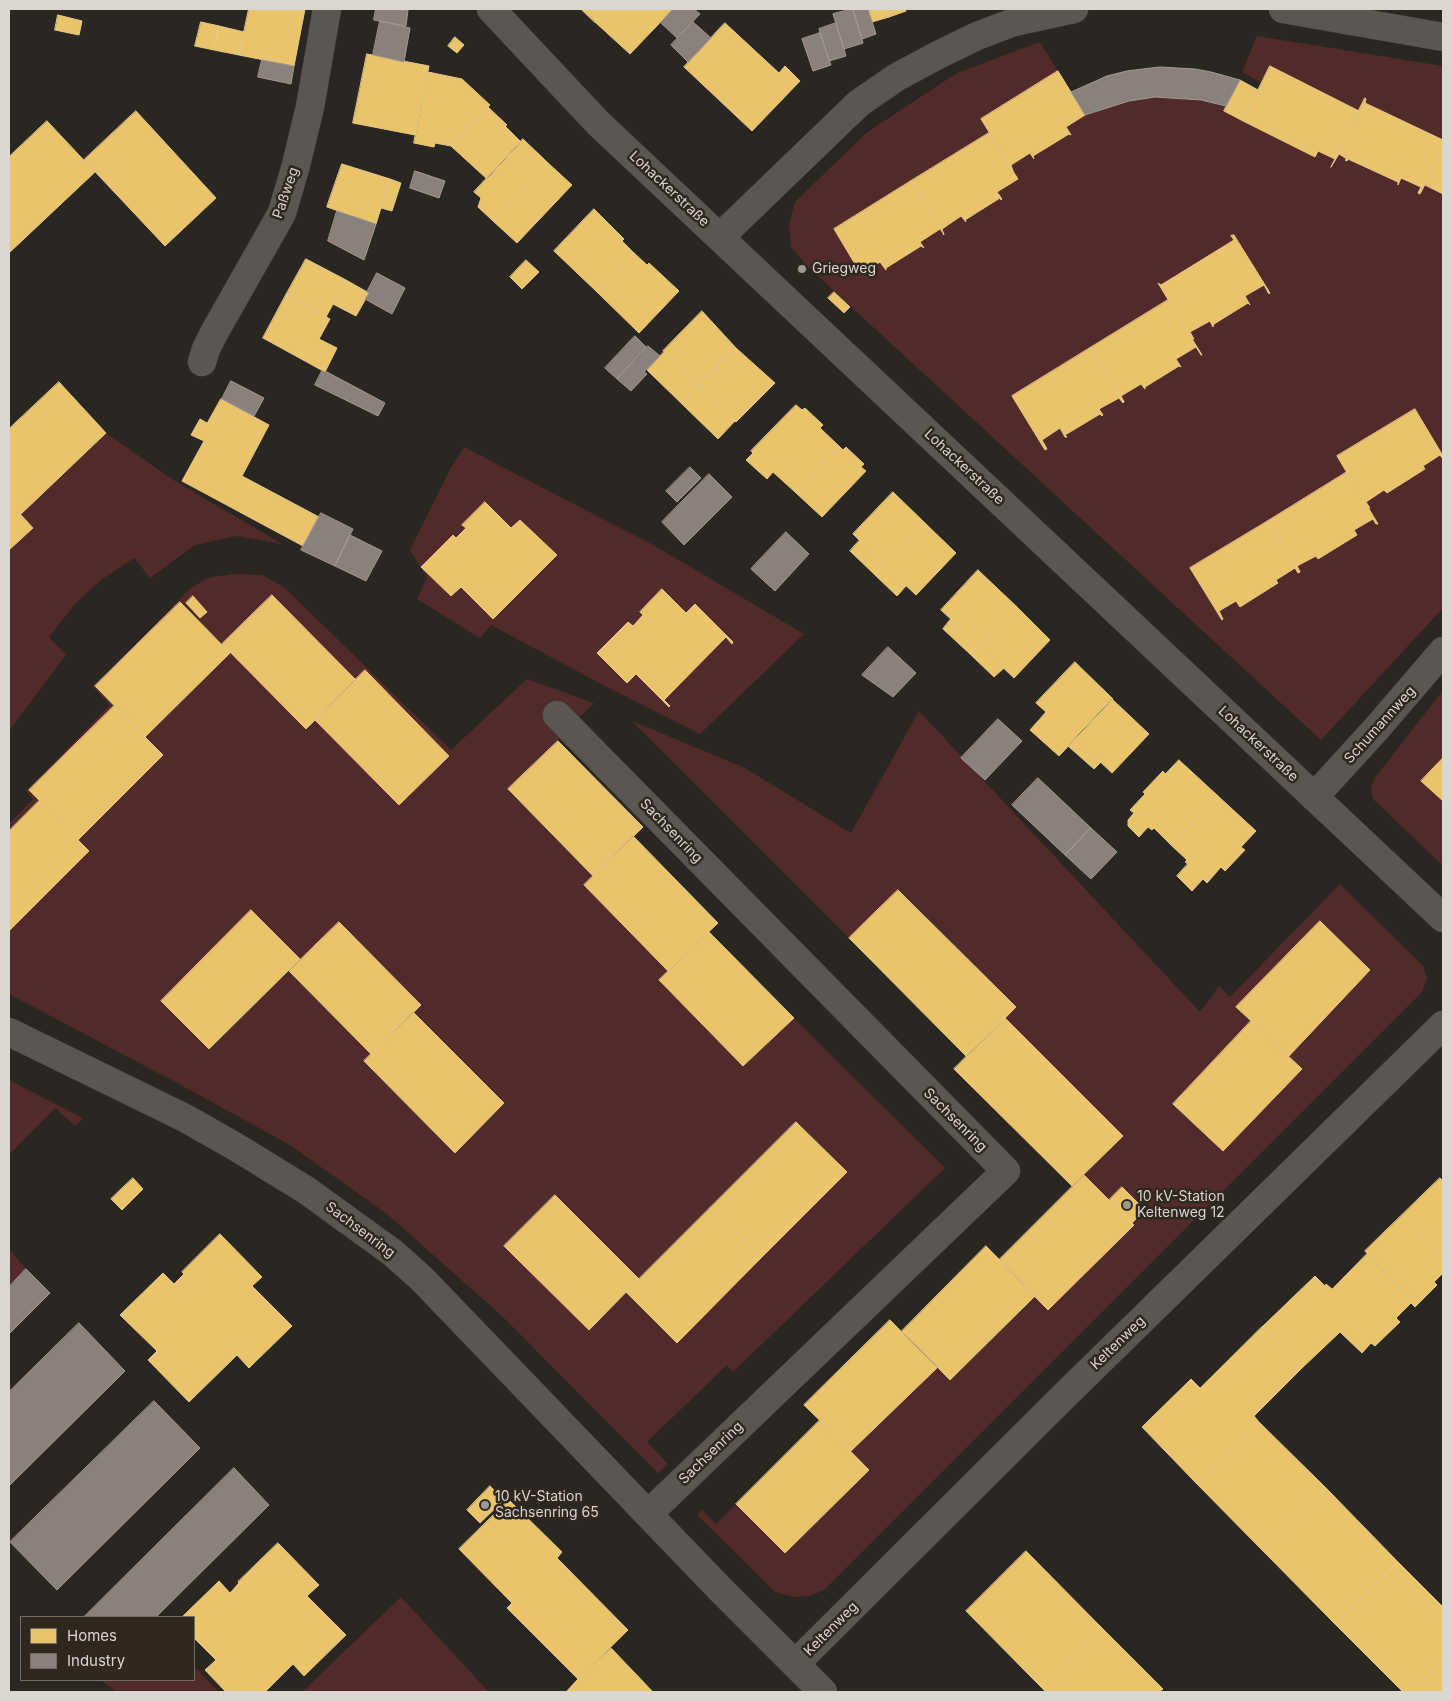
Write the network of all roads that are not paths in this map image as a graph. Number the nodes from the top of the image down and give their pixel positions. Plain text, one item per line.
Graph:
1 (327, 9) edge
2 (491, 9) edge
3 (1074, 9) edge
4 (1283, 9) edge
5 (1443, 37) edge
6 (720, 237) junction
7 (202, 362) dead end
8 (1443, 651) edge
9 (557, 715) dead end
10 (1314, 797) junction
11 (1443, 918) edge
12 (1443, 1025) edge
13 (9, 1032) edge
14 (648, 1514) junction
15 (795, 1664) junction
16 (823, 1692) edge

1 - 7 street, Paßweg
2 - 6 street, Lohackerstraße
3 - 6 street
4 - 5 street
6 - 10 street, Lohackerstraße
8 - 10 street, Schumannweg
9 - 14 street, Sachsenring
10 - 11 street, Lohackerstraße
12 - 15 street, Keltenweg
13 - 14 street, Sachsenring
14 - 15 street, Sachsenring
15 - 16 street, Sachsenring

